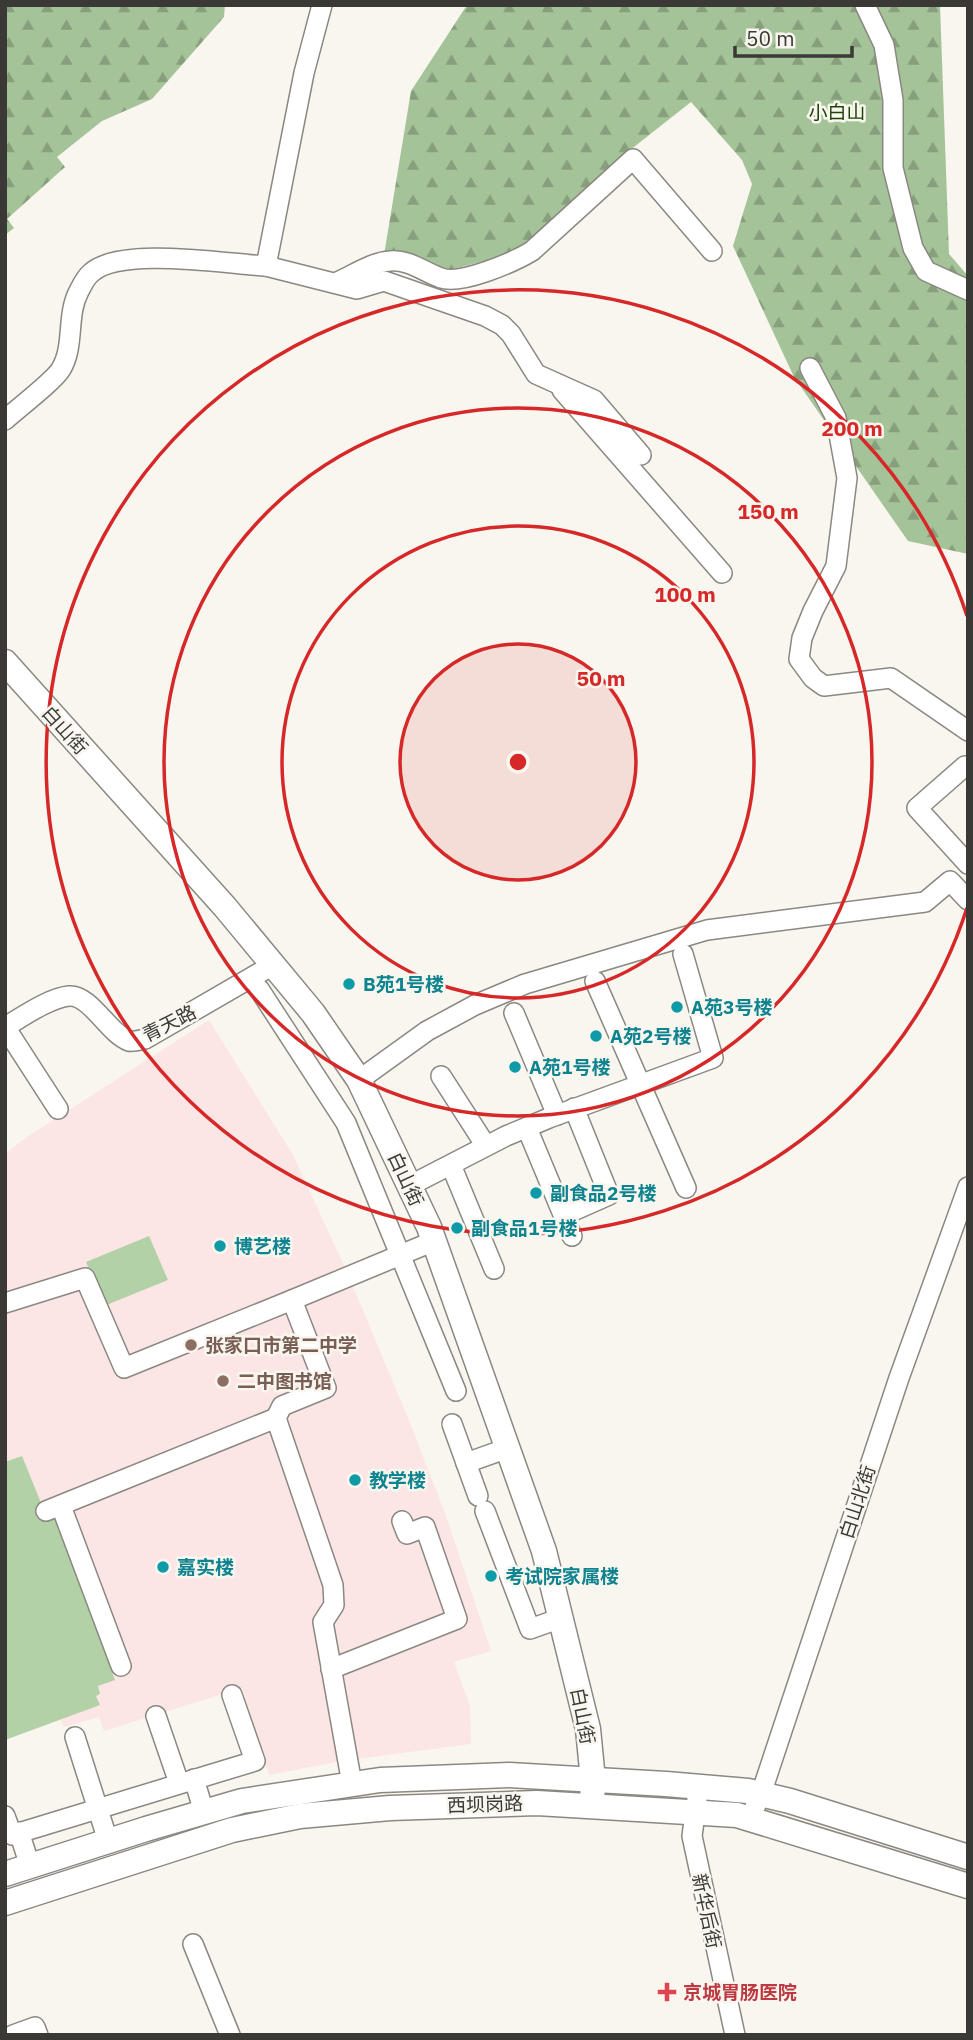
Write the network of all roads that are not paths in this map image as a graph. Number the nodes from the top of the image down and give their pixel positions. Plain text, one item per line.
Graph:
1 (323, 5) edge
2 (866, 5) edge
3 (712, 251) dead end
4 (266, 266) junction
5 (335, 283) junction
6 (968, 290) edge
7 (810, 368) dead end
8 (559, 386) junction
9 (5, 420) edge
10 (641, 455) dead end
11 (722, 573) dead end
12 (5, 662) edge
13 (968, 730) edge
14 (965, 766) dead end
15 (968, 864) edge
16 (968, 900) edge
17 (683, 954) dead end
18 (273, 965) junction
19 (595, 981) dead end
20 (260, 989) dead end
21 (514, 1013) dead end
22 (5, 1027) edge
23 (440, 1076) dead end
24 (359, 1080) junction
25 (640, 1083) junction
26 (58, 1109) dead end
27 (566, 1112) junction
28 (527, 1128) junction
29 (486, 1146) junction
30 (451, 1165) junction
31 (409, 1186) junction
32 (968, 1187) edge
33 (685, 1188) dead end
34 (564, 1215) junction
35 (572, 1236) dead end
36 (434, 1241) junction
37 (401, 1254) junction
38 (494, 1269) dead end
39 (292, 1300) junction
40 (5, 1303) edge
41 (456, 1391) dead end
42 (276, 1418) junction
43 (452, 1424) dead end
44 (508, 1448) junction
45 (466, 1463) junction
46 (402, 1521) dead end
47 (561, 1618) junction
48 (121, 1665) dead end
49 (331, 1669) junction
50 (232, 1695) dead end
51 (156, 1716) dead end
52 (75, 1737) dead end
53 (593, 1780) junction
54 (186, 1781) junction
55 (352, 1784) junction
56 (700, 1787) junction
57 (761, 1794) junction
58 (592, 1805) junction
59 (97, 1808) junction
60 (695, 1811) junction
61 (204, 1812) junction
62 (5, 1816) edge
63 (750, 1818) junction
64 (164, 1823) junction
65 (19, 1832) junction
66 (108, 1841) junction
67 (173, 1848) junction
68 (968, 1857) edge
69 (30, 1866) junction
70 (5, 1874) edge
71 (968, 1886) edge
72 (5, 1903) edge
73 (193, 1944) dead end
74 (13, 2035) edge
75 (38, 2035) edge
76 (230, 2035) edge
77 (735, 2035) edge

1 - 4 street
2 - 6 street
3 - 5 street
4 - 5 street
4 - 9 street
5 - 8 street
7 - 13 street
8 - 10 street
8 - 11 street
12 - 18 main road, 白山街
14 - 15 street
16 - 24 street
17 - 25 street
18 - 22 street, 青天路
18 - 24 main road, 白山街
19 - 25 street
20 - 37 street
21 - 27 street
22 - 26 street
23 - 29 street
24 - 31 main road, 白山街
25 - 27 street
25 - 33 street
27 - 28 street
27 - 34 street
28 - 29 street
28 - 34 street
29 - 30 street
30 - 31 street
30 - 38 street
31 - 36 main road, 白山街
32 - 57 street, 白山北街
34 - 35 street
36 - 37 street
36 - 44 main road, 白山街
37 - 39 street
37 - 41 street
39 - 40 street
39 - 42 street
42 - 48 street
42 - 49 street
43 - 45 street
44 - 45 street
44 - 47 main road, 白山街
45 - 47 street
46 - 49 street
47 - 53 main road, 白山街
49 - 55 street
50 - 54 street
51 - 54 street
52 - 59 street
53 - 55 main road, 西坝岗路
53 - 56 main road, 西坝岗路
53 - 58 main road, 白山街
54 - 59 street
54 - 61 street
55 - 61 main road, 西坝岗路
56 - 57 main road, 西坝岗路
56 - 60 street, 新华后街
57 - 63 street, 白山北街
57 - 68 main road, 西坝岗路
58 - 60 main road, 西坝岗路
58 - 67 main road, 西坝岗路
59 - 65 street
59 - 66 street
60 - 63 main road, 西坝岗路
60 - 77 street, 新华后街
61 - 64 main road, 西坝岗路
62 - 65 street
63 - 71 main road, 西坝岗路
64 - 66 main road, 西坝岗路
64 - 67 main road
65 - 69 street
66 - 69 main road, 西坝岗路
67 - 72 main road, 西坝岗路
69 - 70 main road, 西坝岗路
73 - 76 street
74 - 75 street

